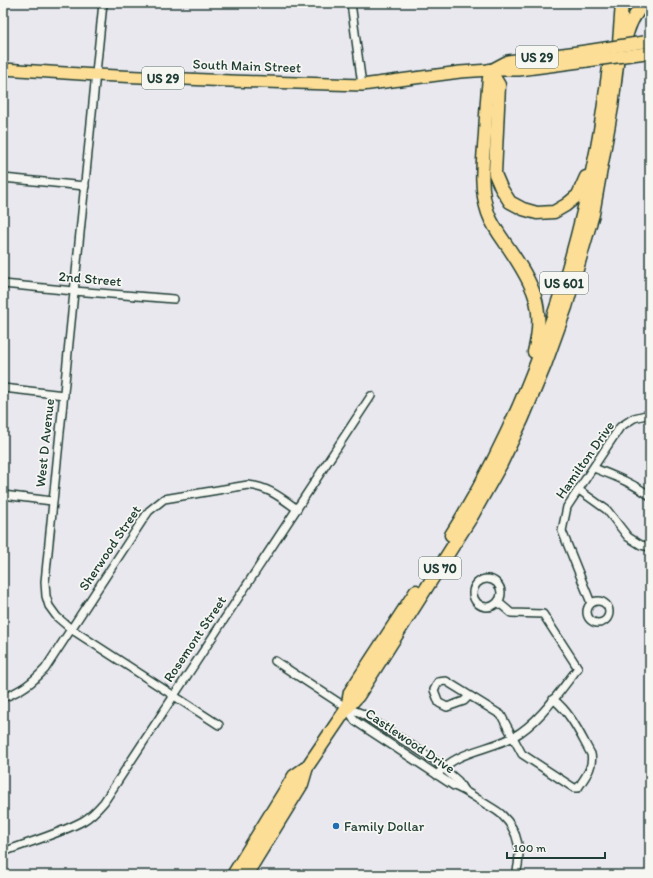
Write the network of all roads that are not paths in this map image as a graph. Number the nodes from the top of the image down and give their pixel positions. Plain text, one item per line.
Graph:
1 (102, 3) edge
2 (351, 3) edge
3 (614, 3) edge
4 (622, 3) edge
5 (645, 3) edge
6 (647, 47) edge
7 (3, 68) edge
8 (490, 70) junction
9 (96, 75) junction
10 (362, 84) junction
11 (608, 107) junction
12 (3, 178) edge
13 (85, 186) junction
14 (3, 284) edge
15 (74, 291) junction
16 (174, 299) dead end
17 (3, 388) edge
18 (64, 395) junction
19 (371, 396) dead end
20 (650, 414) edge
21 (594, 468) junction
22 (579, 490) junction
23 (3, 495) edge
24 (650, 496) edge
25 (52, 501) junction
26 (297, 509) junction
27 (446, 542) junction
28 (650, 547) edge
29 (498, 602) junction
30 (591, 603) dead end
31 (71, 629) junction
32 (276, 661) dead end
33 (173, 696) junction
34 (469, 696) junction
35 (3, 698) edge
36 (553, 699) junction
37 (347, 708) junction
38 (219, 725) dead end
39 (513, 737) junction
40 (307, 767) junction
41 (442, 769) junction
42 (437, 775) junction
43 (463, 790) junction
44 (3, 852) edge
45 (233, 875) edge
46 (246, 875) edge
47 (516, 875) edge

1 - 9 street, West D Avenue
2 - 10 street
3 - 11 highway, US 601
4 - 11 highway, US 601
5 - 11 highway, US 70
6 - 8 main road, South Main Street / US 29, bridge
7 - 9 main road, South Main Street / US 29
8 - 10 main road, South Main Street / US 29
8 - 11 highway
8 - 27 highway, US 70
9 - 10 main road, South Main Street / US 29
9 - 13 street, West D Avenue
11 - 27 highway, US 601
11 - 37 highway, US 70
12 - 13 street
13 - 15 street, West D Avenue
14 - 15 street, 2nd Street
15 - 16 street, 2nd Street
15 - 18 street, West D Avenue
17 - 18 street
18 - 25 street, West D Avenue
19 - 26 street, Rosemont Street
20 - 21 street, Hamilton Drive
21 - 22 street, Hamilton Drive
21 - 24 street
22 - 28 street
22 - 30 street, Hamilton Drive
23 - 25 street
25 - 31 street, West D Avenue
26 - 31 street, Sherwood Street
26 - 33 street, Rosemont Street
27 - 37 highway, US 70
29 - 29 street
29 - 36 street
31 - 33 street, West D Avenue
31 - 35 street, Sherwood Street
32 - 37 street, Castlewood Drive
33 - 38 street, West D Avenue
33 - 44 street, Rosemont Street
34 - 34 street
34 - 39 street
36 - 39 street
36 - 39 street
37 - 40 highway, US 70
37 - 41 street, Castlewood Drive
37 - 42 street, Castlewood Drive
39 - 41 street
40 - 45 highway, US 70
40 - 46 highway, US 70
41 - 42 street
41 - 43 street, Castlewood Drive
42 - 43 street, Castlewood Drive
43 - 47 street, Castlewood Drive

